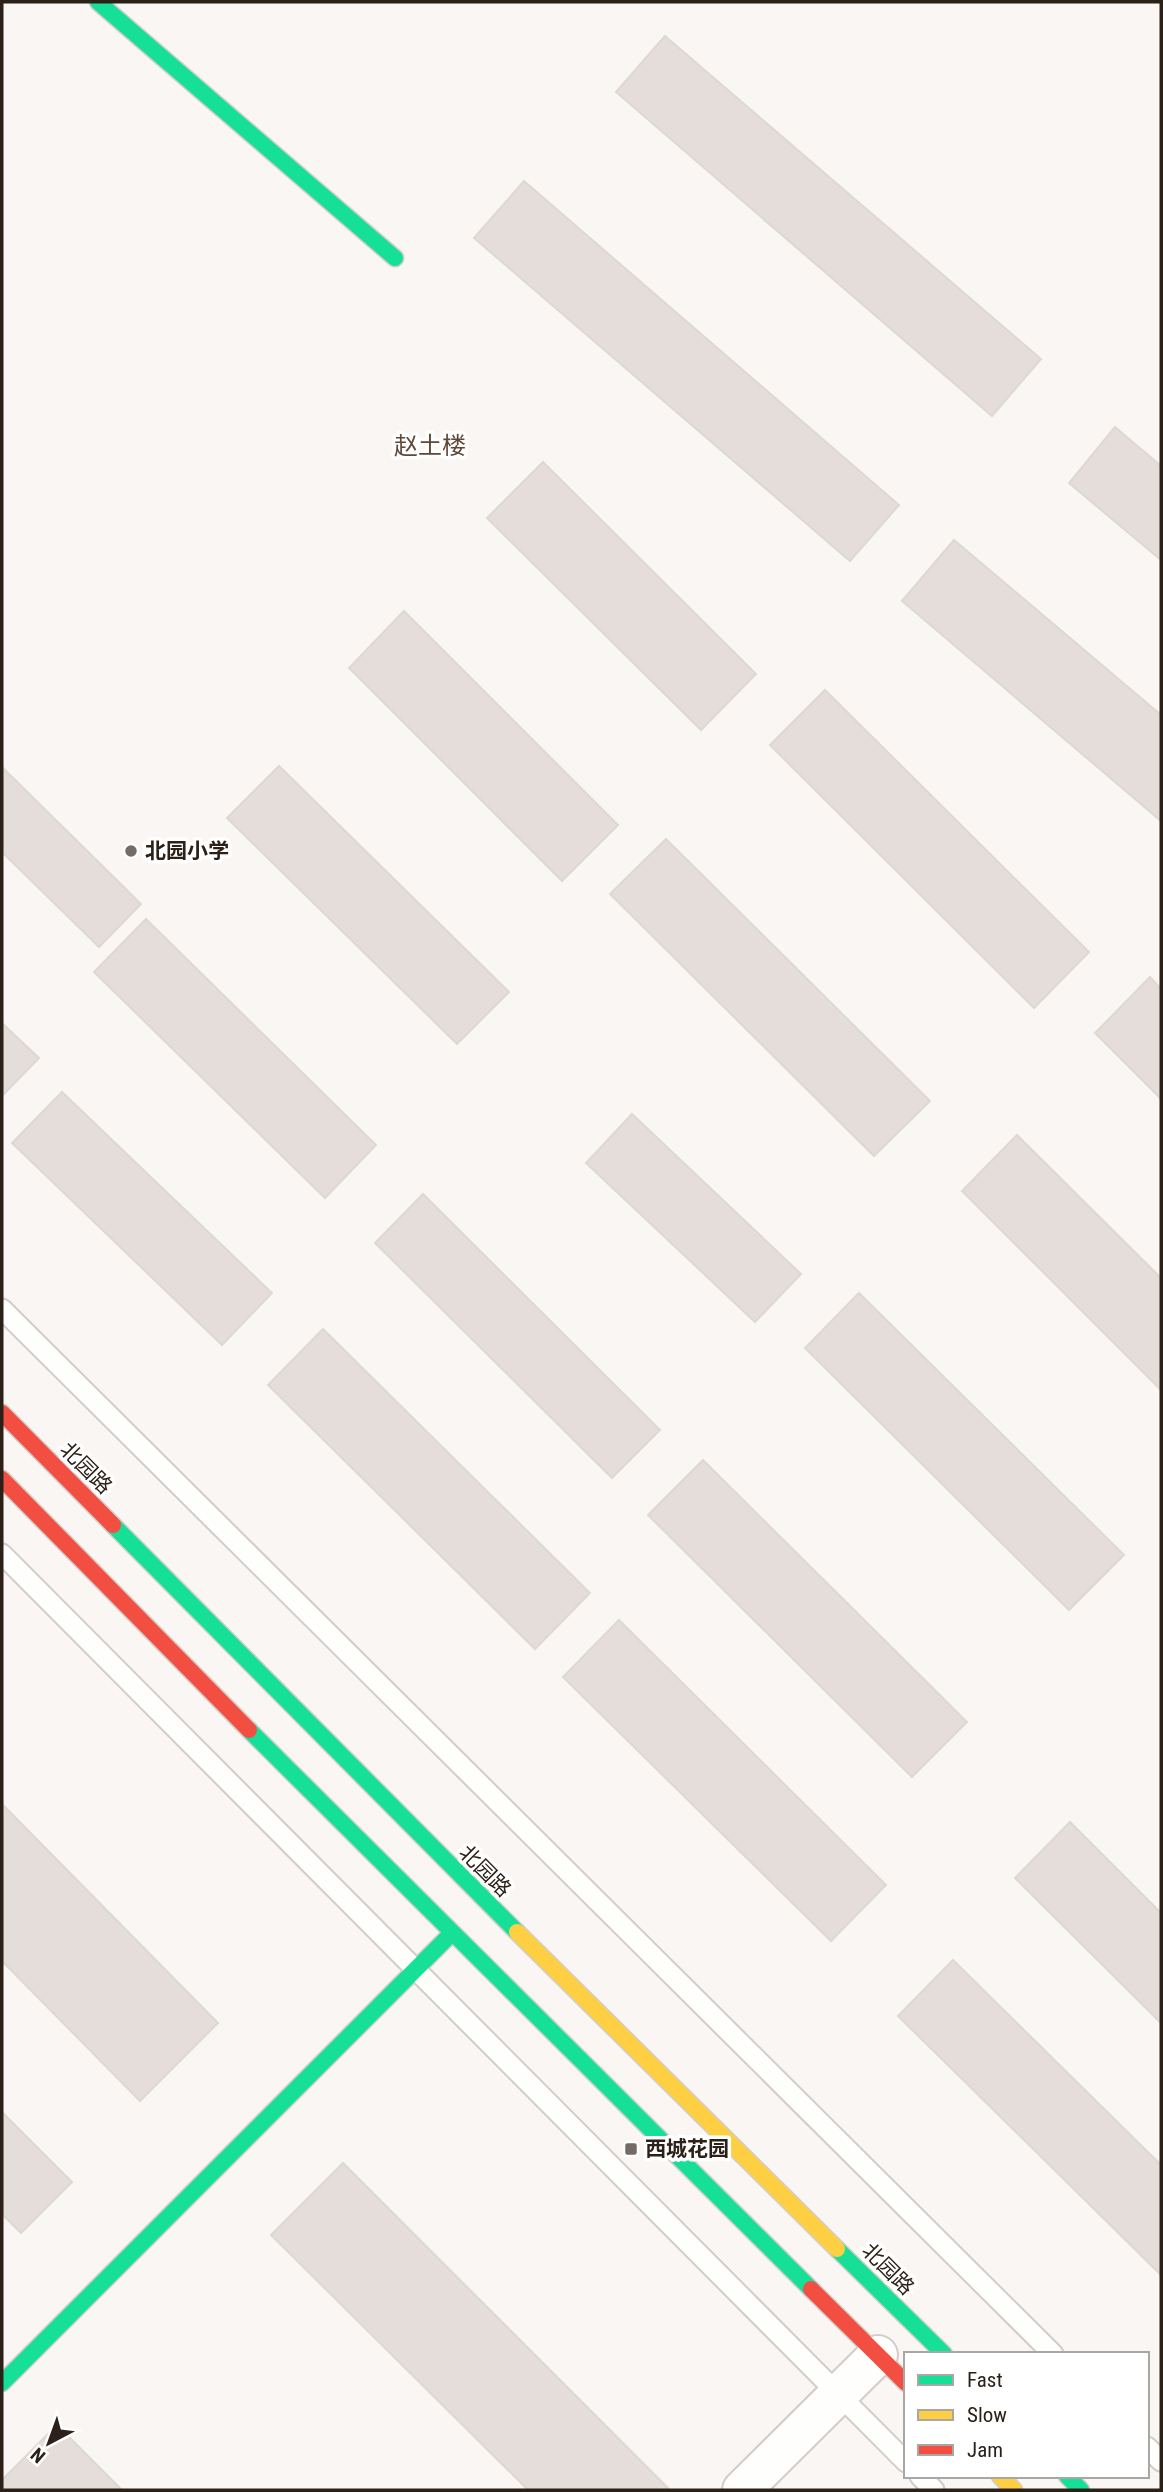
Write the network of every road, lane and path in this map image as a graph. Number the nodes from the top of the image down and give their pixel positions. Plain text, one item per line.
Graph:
1 (98, 2) edge
2 (395, 258) dead end
3 (2, 1309) edge
4 (2, 1413) edge
5 (6, 1491) edge
6 (2, 1553) edge
7 (451, 1934) junction
8 (416, 1969) junction
9 (942, 2352) edge
10 (1051, 2352) edge
11 (878, 2355) junction
12 (904, 2381) edge
13 (2, 2383) edge
14 (838, 2394) junction
15 (904, 2460) edge
16 (742, 2490) edge

1 - 2 main road
3 - 10 lane
4 - 9 main road, 北园路
5 - 7 main road
6 - 8 lane
7 - 8 main road
7 - 11 main road
8 - 13 main road
8 - 14 lane
11 - 12 main road
11 - 14 street
14 - 15 lane
14 - 16 street

